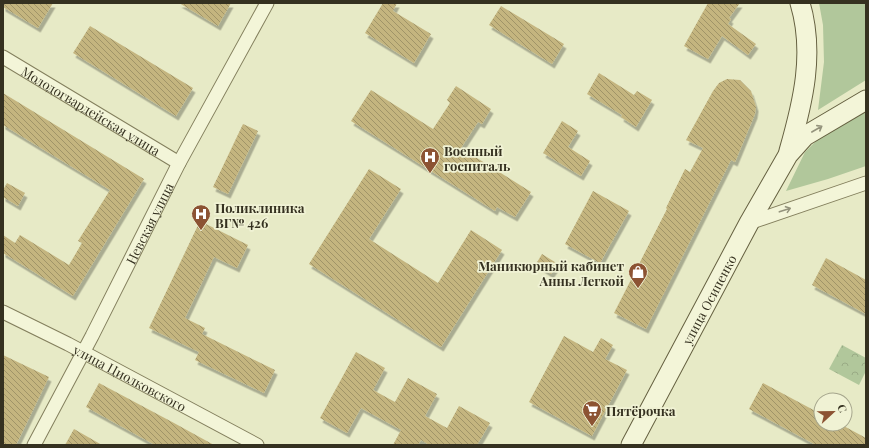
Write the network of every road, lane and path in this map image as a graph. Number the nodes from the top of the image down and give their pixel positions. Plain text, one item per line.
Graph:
1 (267, 3) edge
2 (800, 3) edge
3 (3, 57) edge
4 (866, 100) edge
5 (788, 155) junction
6 (179, 164) junction
7 (866, 183) edge
8 (749, 223) junction
9 (3, 312) edge
10 (83, 352) junction
11 (34, 445) edge
12 (257, 445) edge
13 (631, 445) edge

1 - 6 street, Невская улица
2 - 5 main road, улица Осипенко
3 - 6 street, Молодогвардейская улица
5 -> 4 main road, улица Осипенко
5 - 8 main road, улица Осипенко
6 - 10 street, Невская улица
8 -> 7 street
8 - 13 main road, улица Осипенко
9 - 10 street, улица Циолковского
10 - 11 street, Невская улица
10 - 12 street, улица Циолковского

